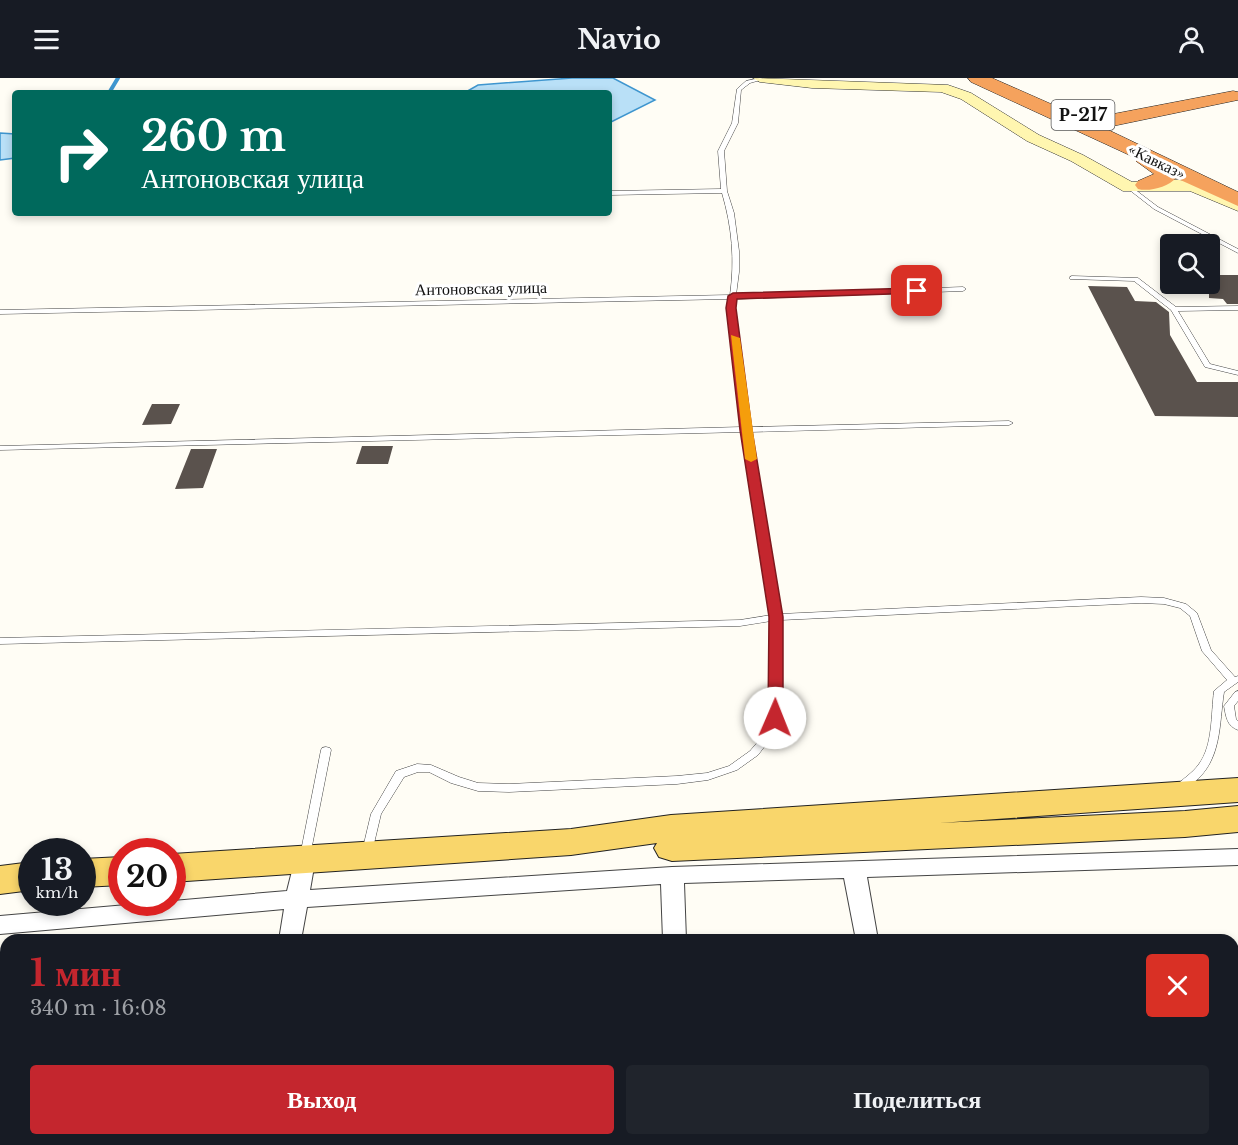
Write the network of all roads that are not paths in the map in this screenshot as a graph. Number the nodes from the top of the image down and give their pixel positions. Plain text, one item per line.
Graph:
1 (760, 78) edge
2 (976, 78) edge
3 (999, 78) edge
4 (1233, 96) dead end
5 (1102, 125) junction
6 (1137, 186) junction
7 (1238, 187) edge
8 (724, 191) junction
9 (612, 193) edge
10 (1238, 200) edge
11 (1238, 206) edge
12 (1238, 251) edge
13 (1072, 278) dead end
14 (963, 289) dead end
15 (733, 296) junction
16 (1238, 308) edge
17 (1174, 309) junction
18 (0, 312) edge
19 (1238, 374) edge
20 (1009, 423) dead end
21 (746, 430) junction
22 (0, 448) edge
23 (776, 617) junction
24 (0, 641) edge
25 (1236, 679) edge
26 (1238, 694) edge
27 (1238, 727) edge
28 (326, 750) dead end
29 (1238, 790) edge
30 (1166, 795) junction
31 (1238, 819) edge
32 (1185, 824) junction
33 (1238, 826) edge
34 (571, 842) junction
35 (366, 857) junction
36 (1238, 857) edge
37 (304, 861) junction
38 (186, 867) edge
39 (854, 869) junction
40 (672, 875) junction
41 (18, 878) edge
42 (0, 880) edge
43 (298, 899) junction
44 (0, 925) edge
45 (291, 934) edge
46 (675, 934) edge
47 (866, 934) edge

1 - 6 street
1 - 8 lane
2 - 5 highway, «Кавказ» / Р-217
3 - 5 highway, «Кавказ» / Р-217
4 - 5 highway
5 - 6 highway
5 - 7 highway, «Кавказ» / Р-217
5 - 10 highway, «Кавказ» / Р-217
6 - 11 street
6 - 12 lane
8 - 9 lane
8 - 15 lane
13 - 17 lane
14 - 15 lane, Антоновская улица
15 - 18 lane, Антоновская улица
15 - 21 lane
16 - 17 lane
17 - 19 lane
20 - 21 lane
21 - 22 lane
21 - 23 lane
23 - 24 lane
23 - 25 lane
23 - 35 lane
25 - 30 lane
26 - 27 lane
28 - 37 lane
29 - 30 main road
30 - 34 main road
31 - 32 main road
32 - 33 main road
32 - 34 main road
34 - 35 main road
35 - 37 main road
36 - 39 street
37 - 38 main road
37 - 43 street
39 - 40 street
39 - 47 street
40 - 43 street
40 - 46 street
41 - 42 main road
43 - 44 street
43 - 45 street

